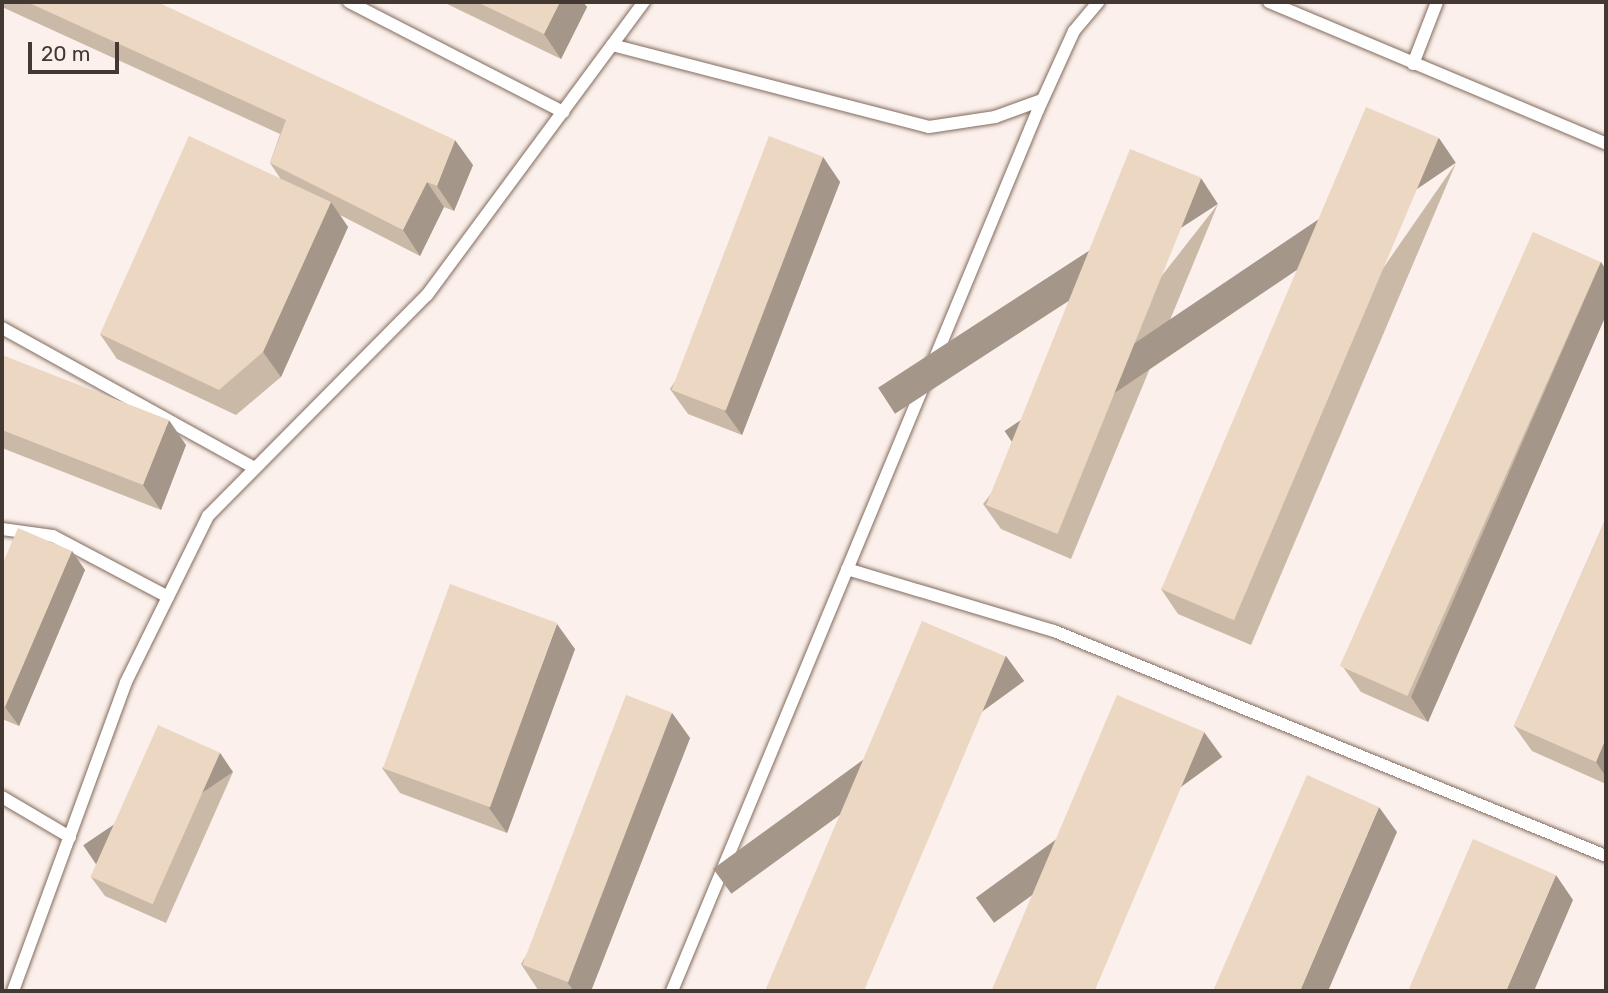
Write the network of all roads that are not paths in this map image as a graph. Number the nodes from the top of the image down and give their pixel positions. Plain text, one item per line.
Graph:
1 (349, 2) edge
2 (644, 2) edge
3 (1098, 2) edge
4 (1269, 2) edge
5 (1437, 2) edge
6 (612, 45) junction
7 (1413, 64) junction
8 (1042, 100) junction
9 (562, 112) junction
10 (1606, 145) edge
11 (2, 328) edge
12 (256, 468) junction
13 (2, 529) edge
14 (847, 569) junction
15 (168, 597) junction
16 (2, 797) edge
17 (69, 836) junction
18 (1606, 856) edge
19 (13, 991) edge
20 (671, 991) edge

1 - 9 lane
2 - 6 lane
3 - 8 lane
4 - 7 lane
5 - 7 lane
6 - 8 lane
6 - 9 lane
7 - 10 lane
8 - 14 lane
9 - 12 lane
11 - 12 lane
12 - 15 lane
13 - 15 lane
14 - 18 lane
14 - 20 lane
15 - 17 lane
16 - 17 lane
17 - 19 lane

